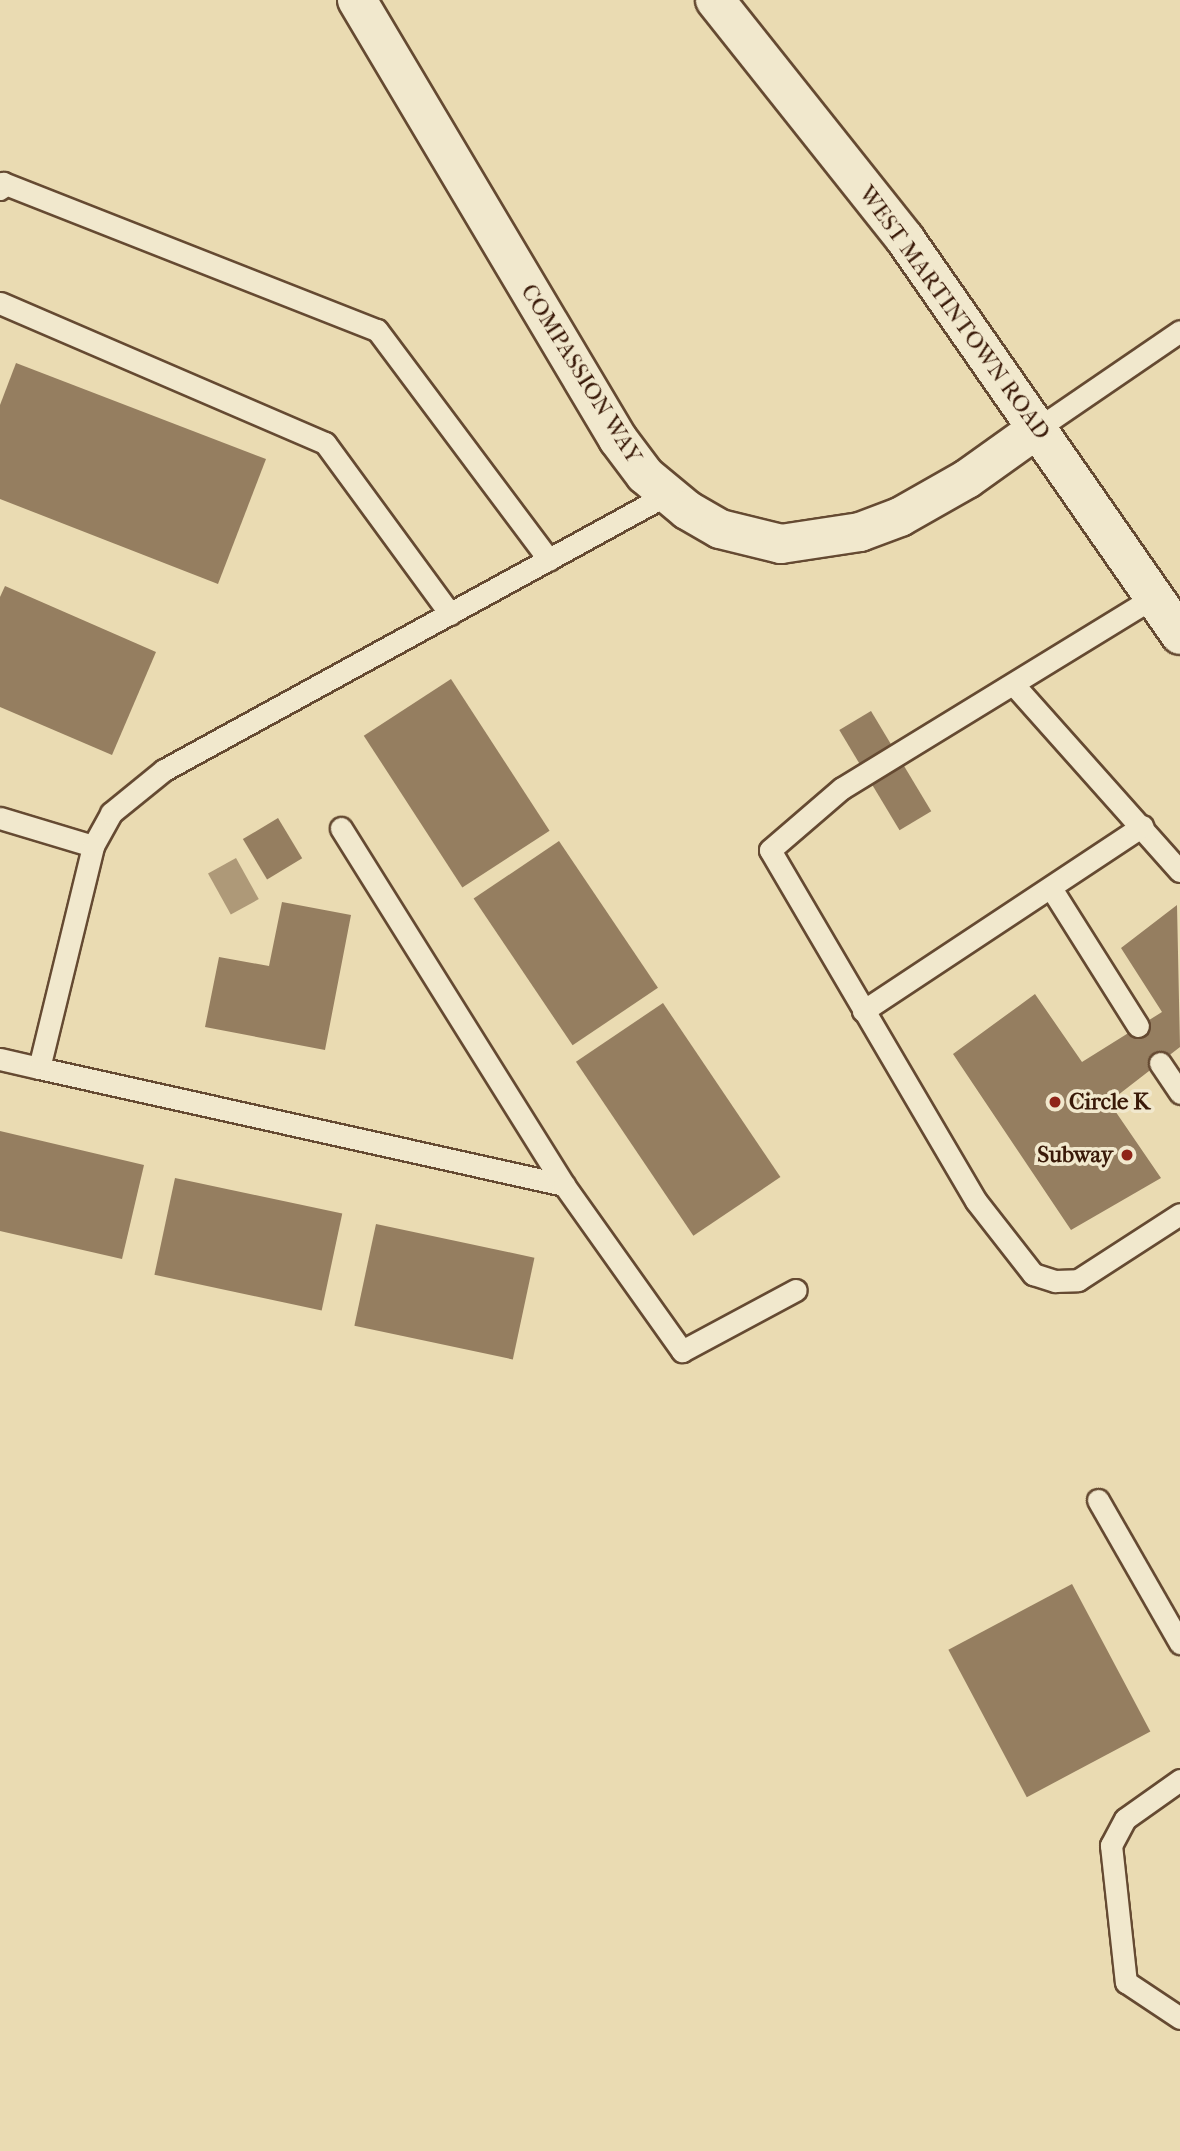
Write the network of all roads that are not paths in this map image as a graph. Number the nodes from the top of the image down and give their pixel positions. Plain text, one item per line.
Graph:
1 (357, 0) edge
2 (715, 0) edge
3 (0, 190) edge
4 (0, 303) edge
5 (1180, 331) edge
6 (1037, 429) junction
7 (666, 495) junction
8 (549, 560) junction
9 (1154, 597) junction
10 (450, 614) junction
11 (1180, 635) edge
12 (1014, 685) junction
13 (0, 818) edge
14 (1142, 826) junction
15 (341, 828) dead end
16 (93, 846) junction
17 (1180, 871) edge
18 (1051, 888) junction
19 (863, 1011) junction
20 (1138, 1026) dead end
21 (0, 1059) edge
22 (1160, 1063) dead end
23 (39, 1068) junction
24 (1180, 1093) edge
25 (564, 1185) junction
26 (1180, 1213) edge
27 (796, 1290) dead end
28 (1098, 1500) dead end
29 (1180, 1643) edge
30 (1180, 1780) edge
31 (1180, 2018) edge

1 - 7 street, COMPASSION WAY
2 - 6 street, WEST MARTINTOWN ROAD
3 - 8 lane
4 - 10 lane
5 - 6 lane
6 - 7 street, COMPASSION WAY
6 - 9 street, WEST MARTINTOWN ROAD
7 - 8 lane
8 - 10 lane
9 - 11 street, WEST MARTINTOWN ROAD
9 - 12 lane
10 - 16 lane
12 - 14 lane
12 - 19 lane
13 - 16 lane
14 - 17 lane
14 - 18 lane
15 - 25 lane
16 - 23 lane
18 - 19 lane
18 - 20 lane
19 - 26 lane
21 - 23 lane
22 - 24 lane
23 - 25 lane
25 - 27 lane
28 - 29 lane
30 - 31 lane

